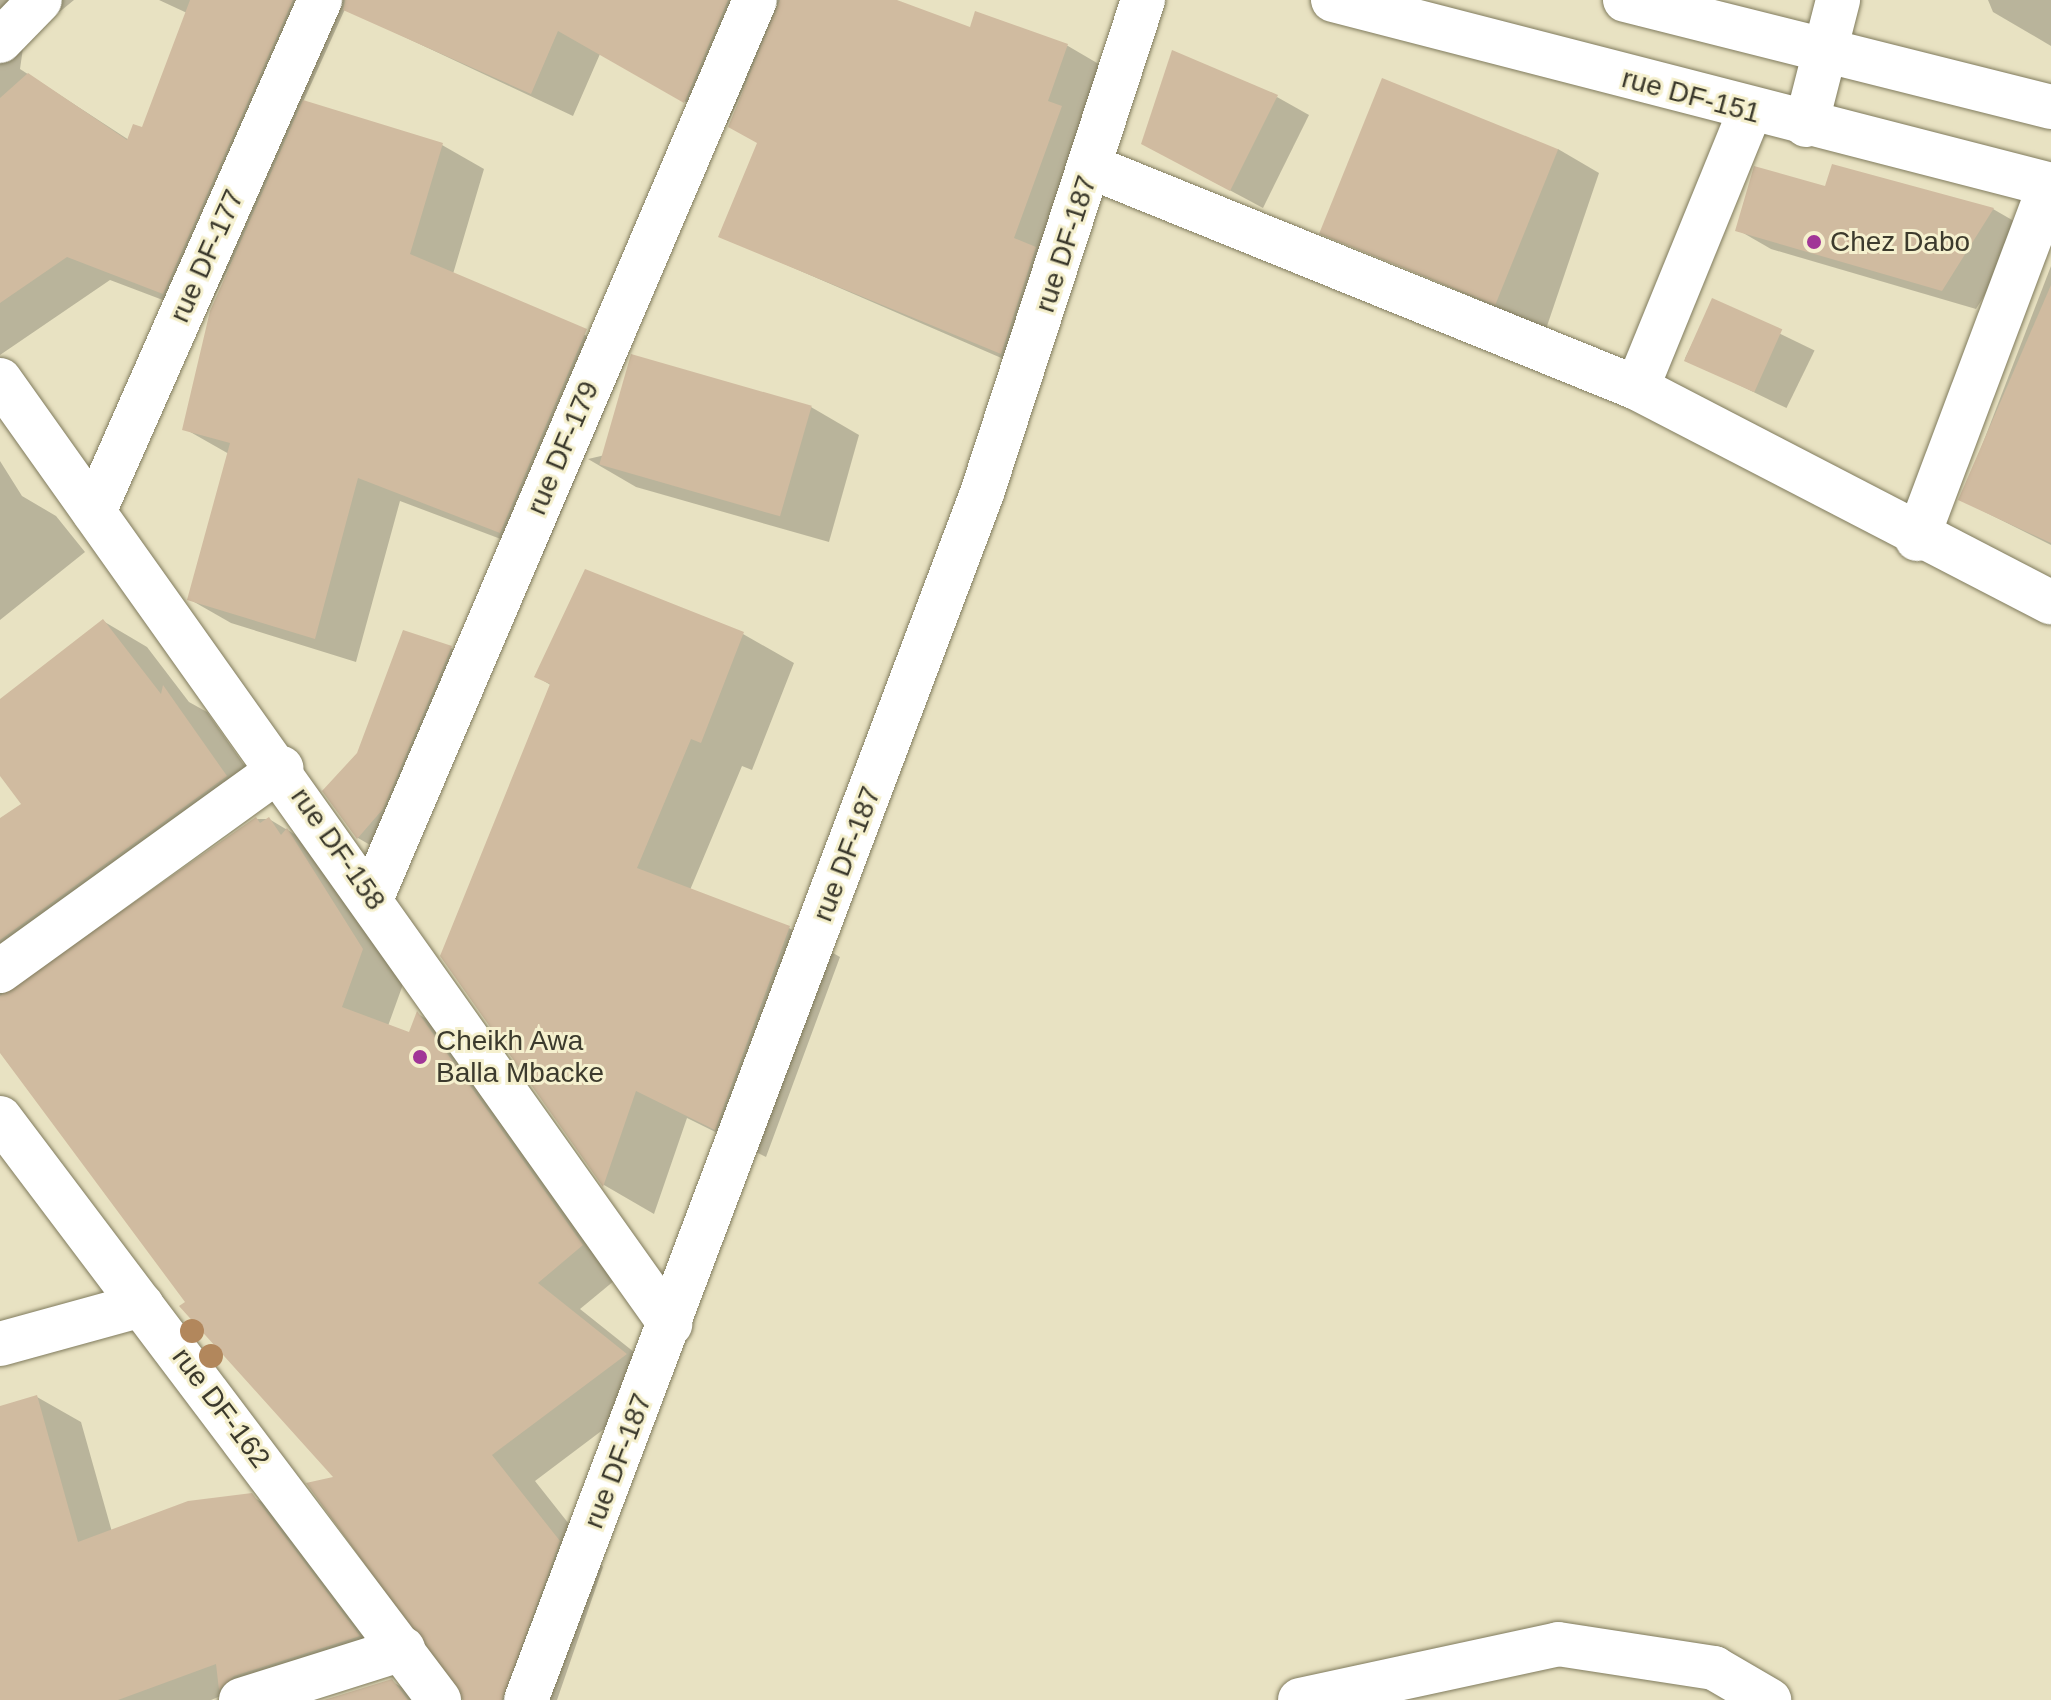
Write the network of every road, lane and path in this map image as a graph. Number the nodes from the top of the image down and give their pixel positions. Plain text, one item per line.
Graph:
1 (40, 0) edge
2 (320, 0) edge
3 (755, 0) edge
4 (1143, 0) edge
5 (1333, 0) edge
6 (1625, 0) edge
7 (1838, 0) edge
8 (0, 41) edge
9 (1825, 55) junction
10 (2051, 107) edge
11 (1749, 113) junction
12 (1806, 125) junction
13 (1091, 167) junction
14 (2050, 185) edge
15 (0, 380) edge
16 (1637, 388) junction
17 (94, 512) junction
18 (1917, 539) junction
19 (2051, 603) edge
20 (281, 768) junction
21 (372, 897) junction
22 (0, 971) edge
23 (0, 1118) edge
24 (142, 1305) junction
25 (670, 1324) junction
26 (0, 1344) edge
27 (403, 1649) junction
28 (241, 1700) edge
29 (439, 1700) edge
30 (526, 1700) edge
31 (1300, 1700) edge
32 (1769, 1700) edge

1 - 8 street
2 - 17 street, rue DF-177
3 - 21 street, rue DF-179
4 - 13 street, rue DF-187
5 - 11 street, rue DF-151
6 - 9 street
7 - 9 street
9 - 10 street
9 - 12 street
11 - 12 street, rue DF-151
11 - 16 street
12 - 14 street, rue DF-151
13 - 16 street
13 - 25 street, rue DF-187
14 - 18 street
15 - 17 street, rue DF-158
16 - 18 street
17 - 20 street, rue DF-158
18 - 19 street
20 - 21 street, rue DF-158
20 - 22 street
21 - 25 street, rue DF-158
23 - 24 street, rue DF-162
24 - 26 street
24 - 27 street, rue DF-162
25 - 30 street, rue DF-187
27 - 28 street
27 - 29 street, rue DF-162
31 - 32 street

